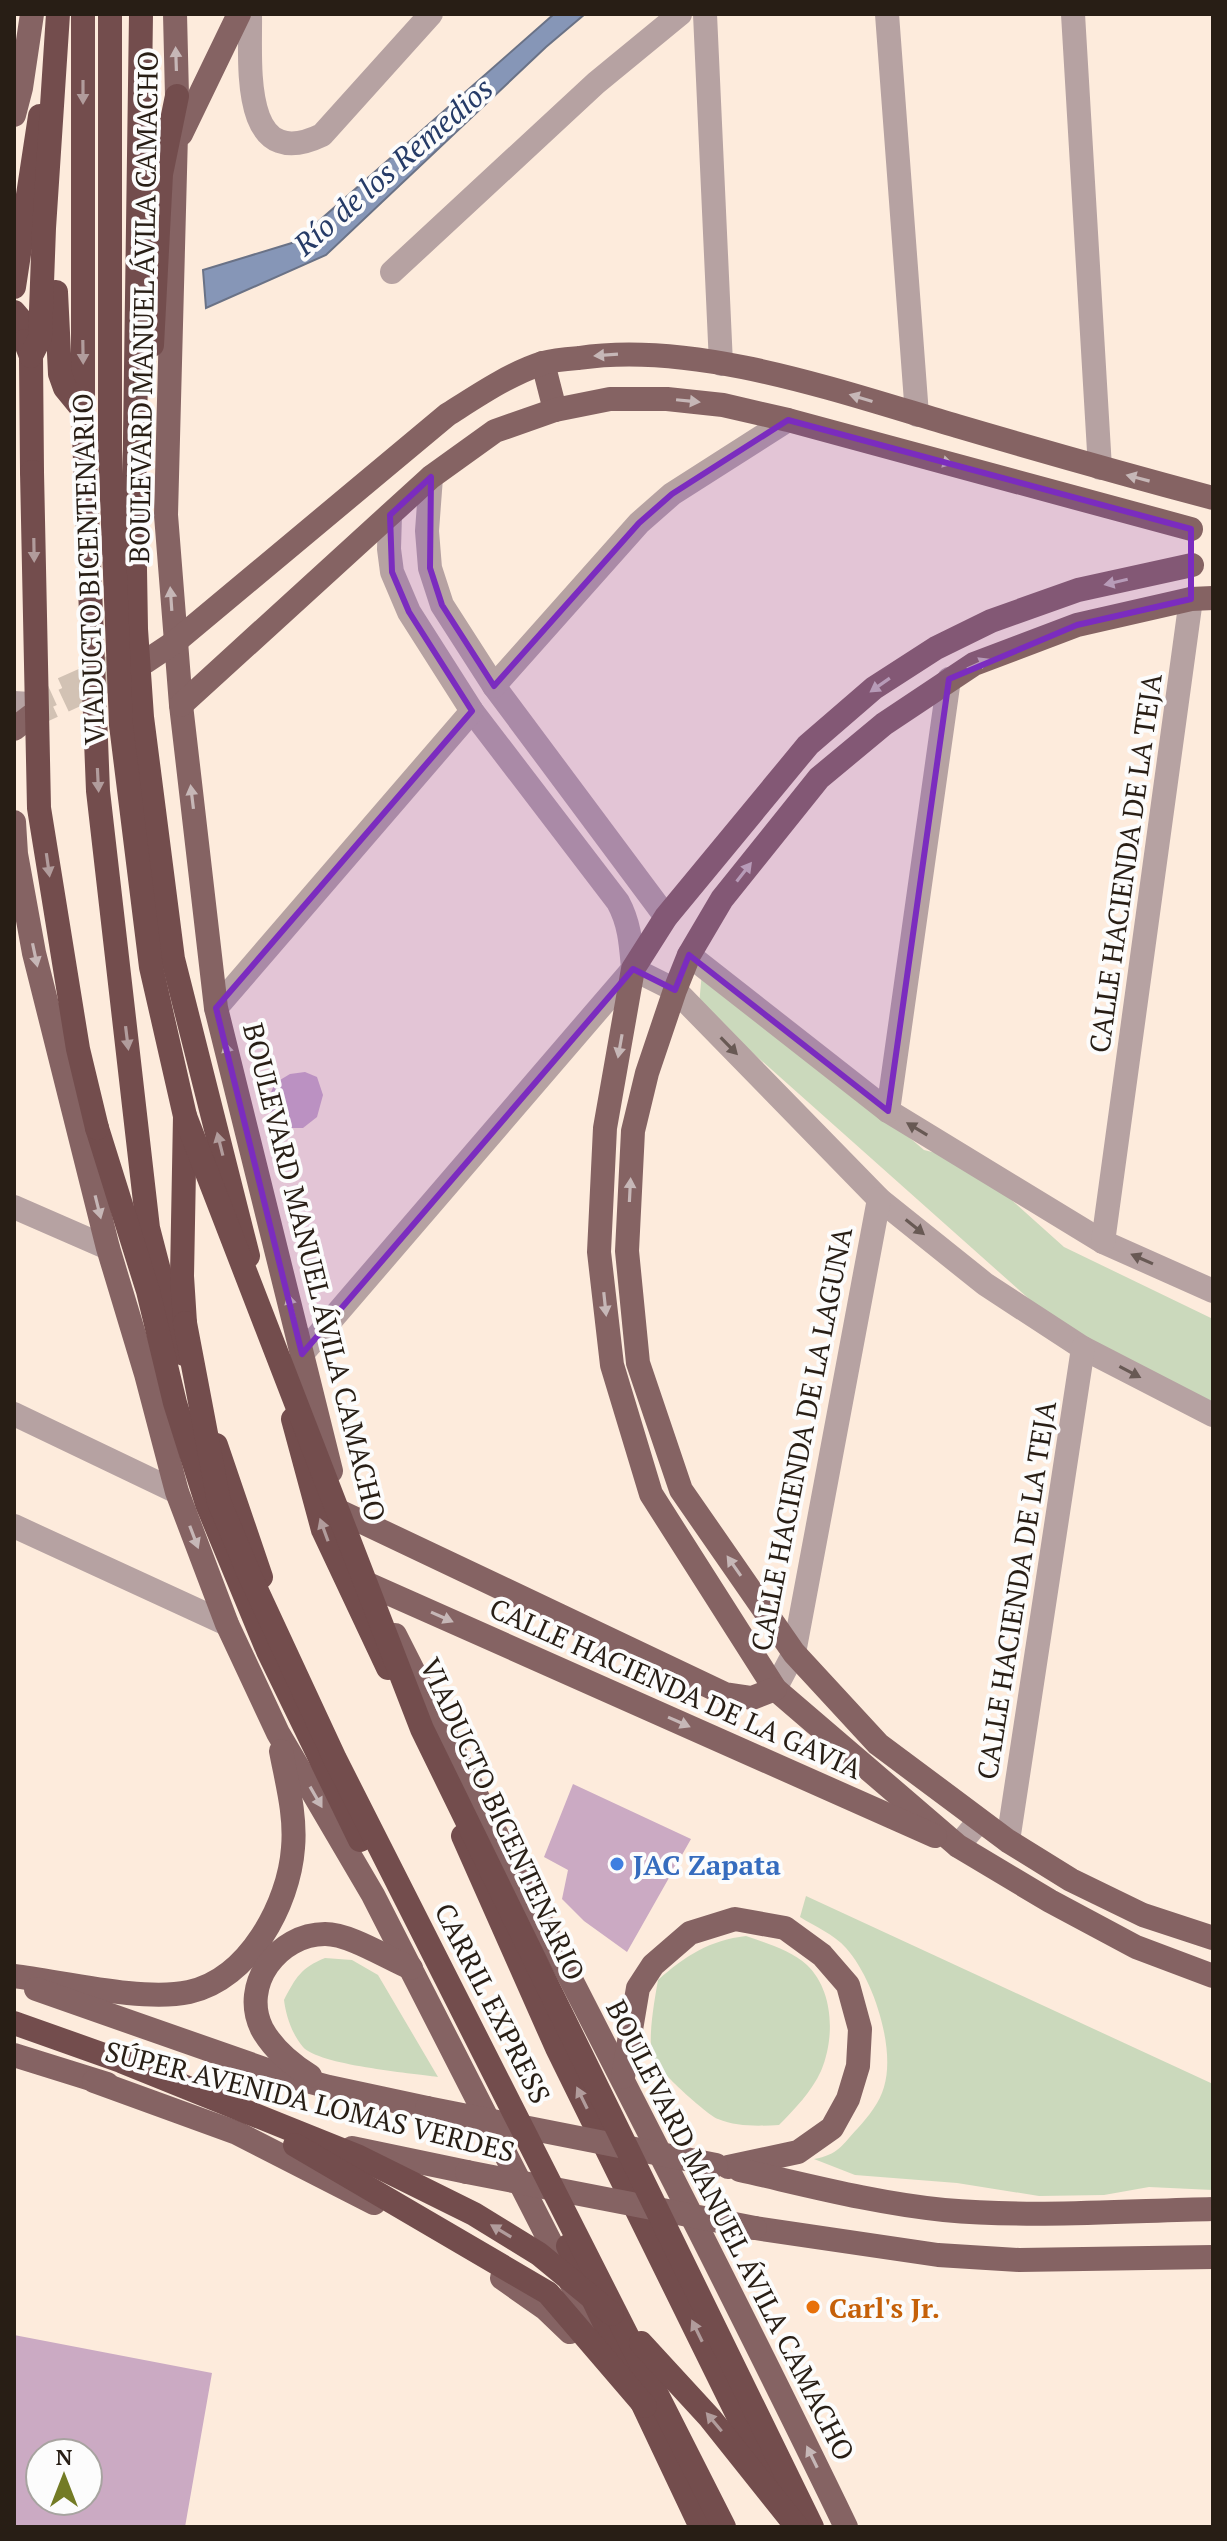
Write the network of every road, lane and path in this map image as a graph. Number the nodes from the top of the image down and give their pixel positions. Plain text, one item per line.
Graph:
1 (58, 14) edge
2 (83, 14) edge
3 (110, 14) edge
4 (141, 14) edge
5 (175, 14) edge
6 (239, 14) edge
7 (250, 14) edge
8 (431, 14) edge
9 (680, 14) edge
10 (705, 14) edge
11 (887, 14) edge
12 (1073, 14) edge
13 (38, 17) edge
14 (14, 61) edge
15 (177, 96) junction
16 (14, 115) edge
17 (175, 148) junction
18 (34, 228) junction
19 (392, 272) dead end
20 (14, 287) edge
21 (56, 300) junction
22 (26, 322) edge
23 (543, 363) junction
24 (721, 364) junction
25 (83, 410) junction
26 (555, 410) junction
27 (917, 415) junction
28 (788, 420) junction
29 (1100, 468) junction
30 (431, 477) junction
31 (1202, 495) edge
32 (134, 510) junction
33 (390, 515) junction
34 (1191, 529) junction
35 (1192, 565) junction
36 (1202, 598) edge
37 (155, 652) junction
38 (949, 679) junction
39 (494, 686) junction
40 (181, 705) junction
41 (472, 711) junction
42 (14, 822) edge
43 (697, 878) junction
44 (722, 899) junction
45 (666, 917) junction
46 (689, 955) junction
47 (633, 969) junction
48 (675, 990) junction
49 (216, 1008) junction
50 (888, 1111) junction
51 (185, 1116) junction
52 (879, 1199) junction
53 (14, 1207) edge
54 (1103, 1242) junction
55 (108, 1248) junction
56 (1213, 1291) edge
57 (1083, 1348) junction
58 (302, 1354) junction
59 (14, 1414) edge
60 (1213, 1415) edge
61 (177, 1492) junction
62 (213, 1503) junction
63 (341, 1512) junction
64 (14, 1526) edge
65 (370, 1585) junction
66 (227, 1624) junction
67 (794, 1653) junction
68 (775, 1689) junction
69 (278, 1733) junction
70 (979, 1821) junction
71 (1008, 1841) junction
72 (958, 1846) junction
73 (1213, 1938) edge
74 (411, 1968) junction
75 (1213, 1976) edge
76 (14, 1979) edge
77 (14, 2023) edge
78 (14, 2038) edge
79 (14, 2055) edge
80 (623, 2077) junction
81 (94, 2081) junction
82 (329, 2087) junction
83 (722, 2166) junction
84 (1213, 2209) edge
85 (1213, 2257) edge
86 (636, 2399) junction
87 (688, 2527) edge
88 (701, 2527) edge
89 (724, 2527) edge
90 (736, 2527) edge
91 (795, 2527) edge
92 (812, 2527) edge
93 (846, 2527) edge

1 - 18 highway
2 -> 25 highway, BOULEVARD MANUEL ÁVILA CAMACHO
3 - 51 highway, VIADUCTO BICENTENARIO, bridge
4 - 32 highway, BOULEVARD MANUEL ÁVILA CAMACHO
15 -> 5 main road, BOULEVARD MANUEL ÁVILA CAMACHO
6 - 17 main road
7 - 8 street
9 - 19 street
10 - 24 street
11 - 27 street
12 - 29 street
13 - 14 main road
13 - 16 main road
13 - 18 highway
15 - 17 main road, BOULEVARD MANUEL ÁVILA CAMACHO
15 - 32 highway
37 -> 17 main road, BOULEVARD MANUEL ÁVILA CAMACHO
18 - 20 highway
18 - 21 highway
18 - 22 highway
21 - 22 highway
21 - 25 highway
22 -> 62 highway, bridge
24 -> 23 main road
23 - 26 main road
23 - 37 main road
27 -> 24 main road
25 -> 90 highway, BOULEVARD MANUEL ÁVILA CAMACHO
26 -> 28 main road
26 - 30 main road
27 - 29 main road
28 -> 34 main road
28 - 39 street
31 -> 29 main road
30 - 33 main road
30 - 39 street
31 - 34 main road, CALLE HACIENDA DE LA TEJA
91 -> 32 highway, BOULEVARD MANUEL ÁVILA CAMACHO
33 - 40 main road
33 - 41 street
34 - 35 main road, CALLE HACIENDA DE LA TEJA
35 - 36 main road, CALLE HACIENDA DE LA TEJA
35 -> 43 main road
38 -> 36 main road, CALLE HACIENDA DE LA GAVIA
36 - 54 street, CALLE HACIENDA DE LA TEJA
37 - 40 main road, BOULEVARD MANUEL ÁVILA CAMACHO
44 -> 38 main road, CALLE HACIENDA DE LA GAVIA
38 - 50 street
39 - 45 street
49 -> 40 main road, BOULEVARD MANUEL ÁVILA CAMACHO
41 - 47 street
41 - 49 street
42 -> 55 main road
43 - 44 street
43 - 45 main road
44 - 46 main road, CALLE HACIENDA DE LA GAVIA
45 - 47 main road
46 - 48 main road, CALLE HACIENDA DE LA GAVIA
46 - 50 street
47 - 48 street
47 - 58 street
47 -> 68 main road
48 -> 52 street
67 -> 48 main road, CALLE HACIENDA DE LA GAVIA
58 -> 49 main road, BOULEVARD MANUEL ÁVILA CAMACHO
54 -> 50 street
51 - 62 highway, VIADUCTO BICENTENARIO, bridge
51 - 92 highway, VIADUCTO BICENTENARIO, bridge
52 -> 57 street
52 - 67 street, CALLE HACIENDA DE LA LAGUNA
53 - 55 street
56 -> 54 street
55 - 61 main road
57 -> 60 street
57 - 71 street, CALLE HACIENDA DE LA TEJA
58 - 63 main road, BOULEVARD MANUEL ÁVILA CAMACHO
59 - 61 street
61 -> 66 main road
62 - 86 highway, bridge
62 - 89 highway, CARRIL EXPRESS, bridge
63 - 65 main road, BOULEVARD MANUEL ÁVILA CAMACHO
63 - 68 main road, CALLE HACIENDA DE LA GAVIA
64 - 66 street
65 -> 72 main road, CALLE HACIENDA DE LA GAVIA
65 - 80 main road, BOULEVARD MANUEL ÁVILA CAMACHO
66 - 69 main road
67 - 68 street, CALLE HACIENDA DE LA LAGUNA
67 - 70 main road, CALLE HACIENDA DE LA GAVIA
68 - 72 main road, CALLE HACIENDA DE LA GAVIA
69 -> 74 main road
69 - 76 main road
70 - 71 main road, CALLE HACIENDA DE LA GAVIA
70 - 72 street
71 - 73 main road, CALLE HACIENDA DE LA GAVIA
72 - 75 main road, CALLE HACIENDA DE LA GAVIA
74 - 82 main road
74 - 86 main road
76 - 82 main road, SÚPER AVENIDA LOMAS VERDES
91 -> 77 highway, bridge
78 - 86 highway, bridge
79 - 81 main road, SÚPER AVENIDA LOMAS VERDES
80 - 83 main road
93 -> 80 main road, BOULEVARD MANUEL ÁVILA CAMACHO
81 - 85 main road, SÚPER AVENIDA LOMAS VERDES, bridge
81 - 86 main road
82 - 83 main road, SÚPER AVENIDA LOMAS VERDES, bridge
83 - 84 main road, SÚPER AVENIDA LOMAS VERDES
86 - 87 main road
86 - 88 highway

